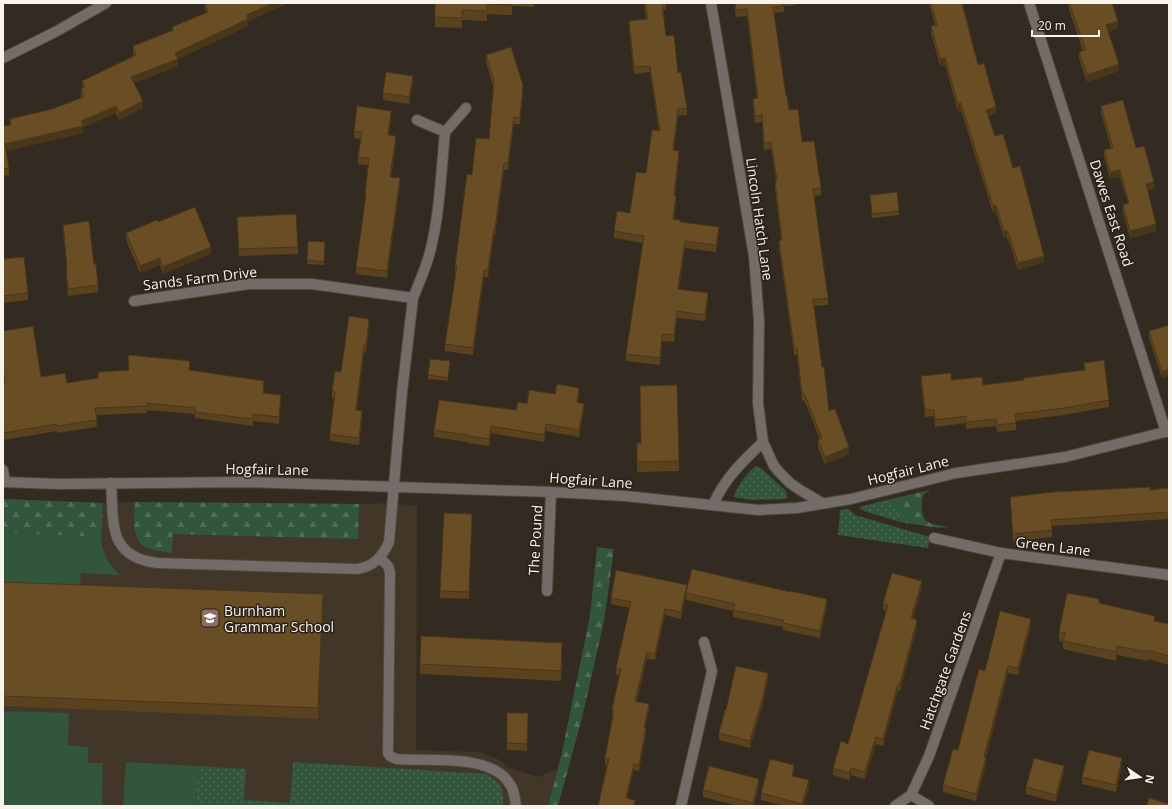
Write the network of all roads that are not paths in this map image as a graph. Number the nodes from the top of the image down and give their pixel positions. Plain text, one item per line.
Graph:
1 (106, 3) edge
2 (711, 3) edge
3 (1029, 3) edge
4 (3, 58) edge
5 (466, 108) dead end
6 (417, 120) dead end
7 (445, 132) junction
8 (412, 298) junction
9 (134, 301) dead end
10 (1168, 432) edge
11 (763, 442) junction
12 (3, 470) edge
13 (4, 482) edge
14 (111, 483) junction
15 (394, 486) junction
16 (551, 492) junction
17 (822, 503) junction
18 (713, 505) junction
19 (934, 538) dead end
20 (1001, 553) junction
21 (380, 558) junction
22 (1169, 575) edge
23 (547, 590) dead end
24 (704, 642) dead end
25 (911, 795) junction
26 (516, 806) edge
27 (681, 806) edge
28 (895, 806) edge
29 (929, 806) edge

1 - 4 street
2 - 11 street, Lincoln Hatch Lane
3 - 10 street, Dawes East Road
5 - 7 street
6 - 7 street
7 - 8 street
8 - 9 street, Sands Farm Drive
8 - 15 street
10 - 17 street, Hogfair Lane
11 - 17 street, Lincoln Hatch Lane
11 - 18 street
12 - 13 street
13 - 14 street, Hogfair Lane
14 - 15 street, Hogfair Lane
14 - 21 street
15 - 16 street, Hogfair Lane
15 - 21 street
16 - 18 street, Hogfair Lane
16 - 23 street, The Pound
17 - 18 street, Hogfair Lane
19 - 20 street, Green Lane
20 - 22 street, Green Lane
20 - 25 street, Hatchgate Gardens
21 - 26 street
24 - 27 street
25 - 28 street
25 - 29 street

